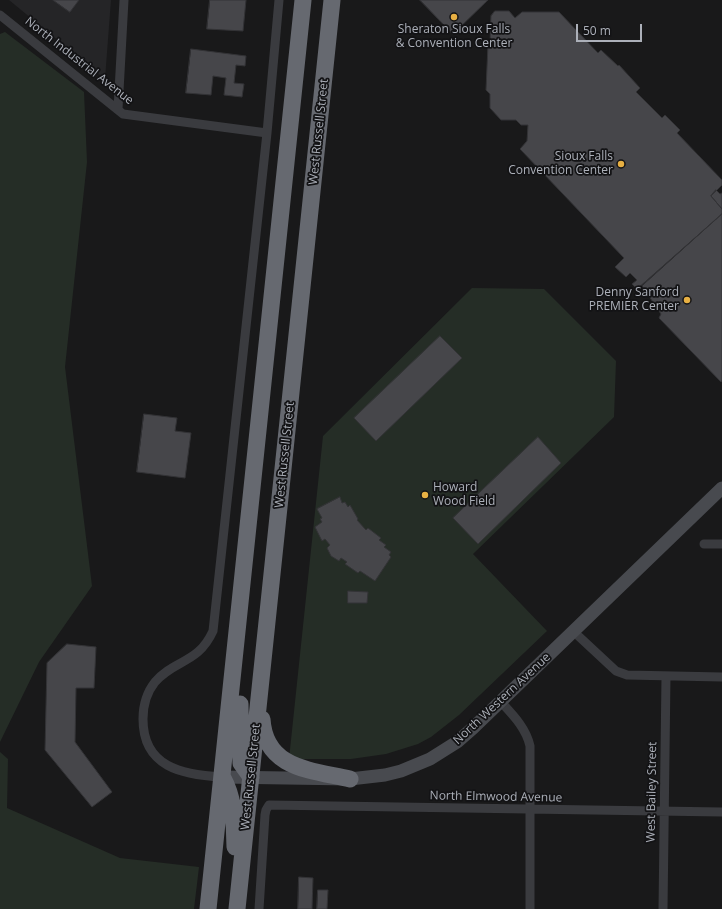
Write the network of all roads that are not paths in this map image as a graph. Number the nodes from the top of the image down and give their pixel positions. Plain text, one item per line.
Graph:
1 (124, 0) edge
2 (279, 0) edge
3 (303, 0) edge
4 (332, 0) edge
5 (2, 20) edge
6 (118, 109) junction
7 (266, 133) junction
8 (722, 488) edge
9 (704, 544) dead end
10 (722, 544) edge
11 (238, 626) junction
12 (573, 631) junction
13 (262, 667) junction
14 (666, 676) junction
15 (722, 677) edge
16 (501, 702) junction
17 (222, 777) junction
18 (251, 777) junction
19 (350, 779) junction
20 (269, 806) joint
21 (531, 809) junction
22 (664, 812) junction
23 (722, 812) edge
24 (237, 908) edge
25 (208, 909) edge
26 (259, 909) edge
27 (530, 909) edge
28 (663, 909) edge

1 - 6 street
2 - 7 street
3 - 11 highway
4 - 13 highway, West Russell Street
5 - 6 street, North Industrial Avenue
6 - 7 street, North Industrial Avenue
7 - 17 street
8 - 12 street, North Western Avenue
9 - 10 street
11 - 17 highway
11 - 18 highway
12 - 14 street
12 - 16 street, North Western Avenue
13 - 18 highway, West Russell Street
13 - 19 highway
14 - 15 street
14 - 22 street, West Bailey Street
16 - 19 street, North Western Avenue
16 - 21 street
17 - 18 street, North Western Avenue
17 - 24 highway
17 - 25 highway
18 - 19 street, North Western Avenue
18 - 24 highway, West Russell Street
20 - 21 street, North Elmwood Avenue
20 - 26 street, West Russell Street
21 - 22 street, North Elmwood Avenue
21 - 27 street
22 - 23 street, North Elmwood Avenue
22 - 28 street, West Bailey Street

